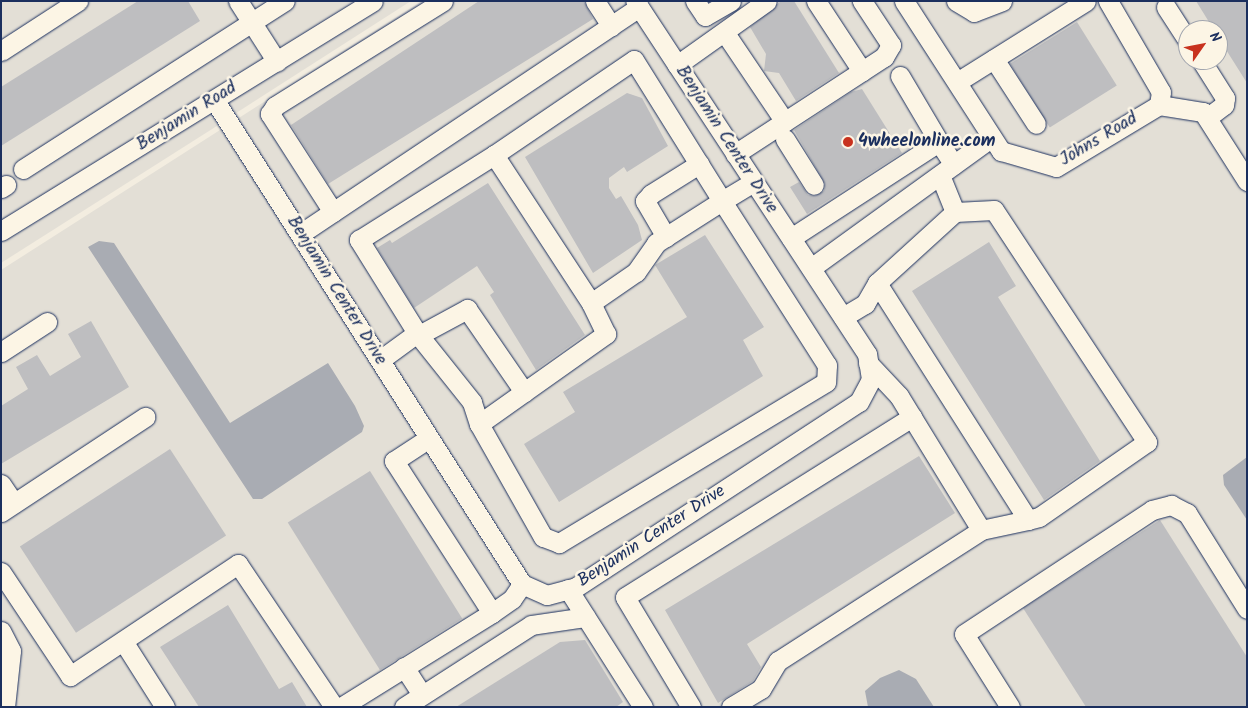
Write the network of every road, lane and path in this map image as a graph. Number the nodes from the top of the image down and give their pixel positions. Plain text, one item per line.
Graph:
1 (78, 1) edge
2 (238, 1) edge
3 (285, 1) edge
4 (372, 1) edge
5 (443, 1) edge
6 (595, 1) edge
7 (731, 1) edge
8 (767, 1) edge
9 (816, 1) edge
10 (862, 1) edge
11 (904, 1) edge
12 (956, 1) edge
13 (1002, 1) edge
14 (1086, 1) edge
15 (1108, 1) edge
16 (637, 4) edge
17 (1166, 7) dead end
18 (700, 8) edge
19 (251, 22) junction
20 (611, 26) junction
21 (1178, 26) edge
22 (725, 33) junction
23 (1, 51) edge
24 (994, 59) junction
25 (277, 62) junction
26 (677, 65) junction
27 (1207, 70) edge
28 (862, 71) junction
29 (900, 76) dead end
30 (957, 82) junction
31 (215, 101) junction
32 (1159, 105) junction
33 (1207, 118) junction
34 (1036, 124) dead end
35 (785, 130) junction
36 (992, 137) junction
37 (939, 142) junction
38 (735, 154) junction
39 (494, 155) junction
40 (699, 164) junction
41 (24, 169) dead end
42 (947, 170) junction
43 (1244, 172) edge
44 (754, 182) junction
45 (722, 201) junction
46 (333, 212) junction
47 (832, 212) junction
48 (956, 212) junction
49 (1, 231) edge
50 (300, 234) junction
51 (666, 236) junction
52 (791, 238) junction
53 (810, 268) junction
54 (877, 283) junction
55 (590, 303) junction
56 (843, 317) junction
57 (48, 322) dead end
58 (418, 334) junction
59 (1, 352) edge
60 (380, 360) junction
61 (868, 363) junction
62 (524, 392) junction
63 (145, 417) dead end
64 (912, 417) junction
65 (478, 424) junction
66 (429, 438) junction
67 (1, 484) edge
68 (8, 508) edge
69 (1028, 520) junction
70 (981, 530) junction
71 (1, 572) edge
72 (522, 584) junction
73 (568, 589) junction
74 (1247, 609) edge
75 (492, 613) junction
76 (585, 617) junction
77 (1, 631) edge
78 (123, 641) junction
79 (404, 668) junction
80 (422, 695) junction
81 (5, 707) edge
82 (165, 707) edge
83 (334, 707) edge
84 (341, 707) edge
85 (404, 707) edge
86 (644, 707) edge
87 (691, 707) edge
88 (731, 707) edge
89 (1010, 707) edge

1 - 23 street
2 - 19 street
3 - 19 street
4 - 25 street, Benjamin Road
5 - 46 street
6 - 20 street
7 - 18 street
8 - 22 street
9 - 28 street
10 - 28 street
11 - 30 street, Johns Road
12 - 13 street
14 - 24 street
15 - 32 street
16 - 20 street
16 - 26 street, Benjamin Center Drive
17 - 21 street
19 - 25 street
19 - 41 street
20 - 46 street
22 - 26 street
22 - 35 street
24 - 30 street
24 - 34 street
25 - 31 street, Benjamin Road
26 - 38 street, Benjamin Center Drive
27 - 33 street
28 - 35 street
29 - 37 street
30 - 36 street, Johns Road
31 - 49 street, Benjamin Road
31 - 50 street, Benjamin Center Drive
32 - 33 street, Johns Road
32 - 36 street, Johns Road
33 - 43 street
35 - 38 street
35 - 47 street
36 - 42 street
37 - 42 street
37 - 47 street
38 - 44 street, Benjamin Center Drive
39 - 40 street
39 - 55 street
39 - 58 street
40 - 45 street
40 - 51 street
42 - 48 street
42 - 53 street
44 - 45 street
44 - 52 street, Benjamin Center Drive
45 - 51 street
45 - 65 street
46 - 50 street
47 - 52 street
48 - 54 street
48 - 69 street
50 - 60 street, Benjamin Center Drive
51 - 55 street
52 - 53 street, Benjamin Center Drive
53 - 56 street, Benjamin Center Drive
54 - 56 street
54 - 69 street
55 - 62 street
56 - 61 street, Benjamin Center Drive
57 - 59 street
58 - 60 street
58 - 62 street
58 - 65 street
60 - 66 street, Benjamin Center Drive
61 - 64 street
61 - 73 street, Benjamin Center Drive
62 - 65 street
63 - 68 street
64 - 70 street
64 - 87 street
66 - 72 street, Benjamin Center Drive
66 - 75 street
67 - 68 street
69 - 70 street
70 - 88 street
71 - 78 street
72 - 73 street, Benjamin Center Drive
72 - 75 street
73 - 76 street
74 - 89 street
75 - 79 street
76 - 80 street
76 - 86 street
77 - 81 street
78 - 82 street
78 - 83 street
79 - 80 street
79 - 84 street
80 - 85 street

